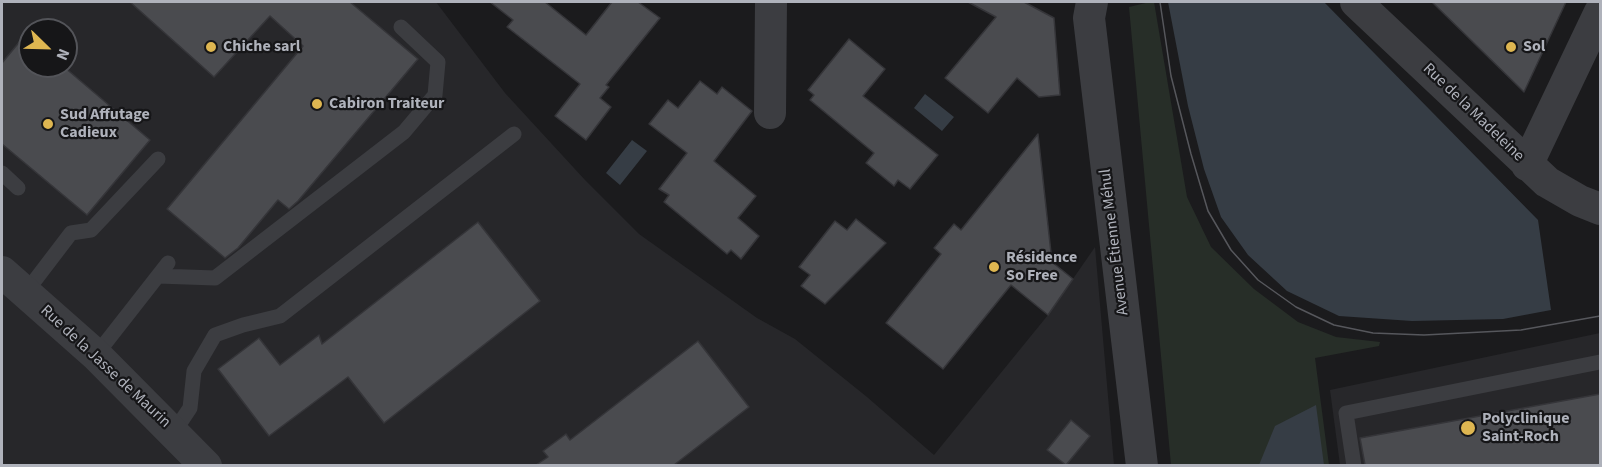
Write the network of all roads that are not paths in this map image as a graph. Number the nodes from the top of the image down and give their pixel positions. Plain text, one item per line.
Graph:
1 (771, 2) edge
2 (1356, 2) edge
3 (1087, 7) edge
4 (1600, 12) edge
5 (401, 27) dead end
6 (770, 113) dead end
7 (514, 134) dead end
8 (158, 159) dead end
9 (1527, 165) junction
10 (2, 173) edge
11 (18, 188) dead end
12 (1600, 209) edge
13 (168, 263) dead end
14 (2, 272) edge
15 (158, 276) junction
16 (26, 292) junction
17 (96, 355) junction
18 (1600, 362) edge
19 (174, 432) junction
20 (206, 465) edge
21 (1142, 465) edge
22 (1354, 465) edge

1 - 6 street
2 - 9 street, Rue de la Madeleine
3 - 21 street, Avenue Étienne Méhul
4 - 9 street
5 - 15 lane
7 - 19 lane
8 - 16 lane
9 - 12 street, Rue de la Madeleine
10 - 11 lane
13 - 15 lane
14 - 16 street, Rue de la Jasse de Maurin
15 - 17 lane
16 - 17 street, Rue de la Jasse de Maurin
17 - 19 street, Rue de la Jasse de Maurin
18 - 22 lane
19 - 20 street, Rue de la Jasse de Maurin

